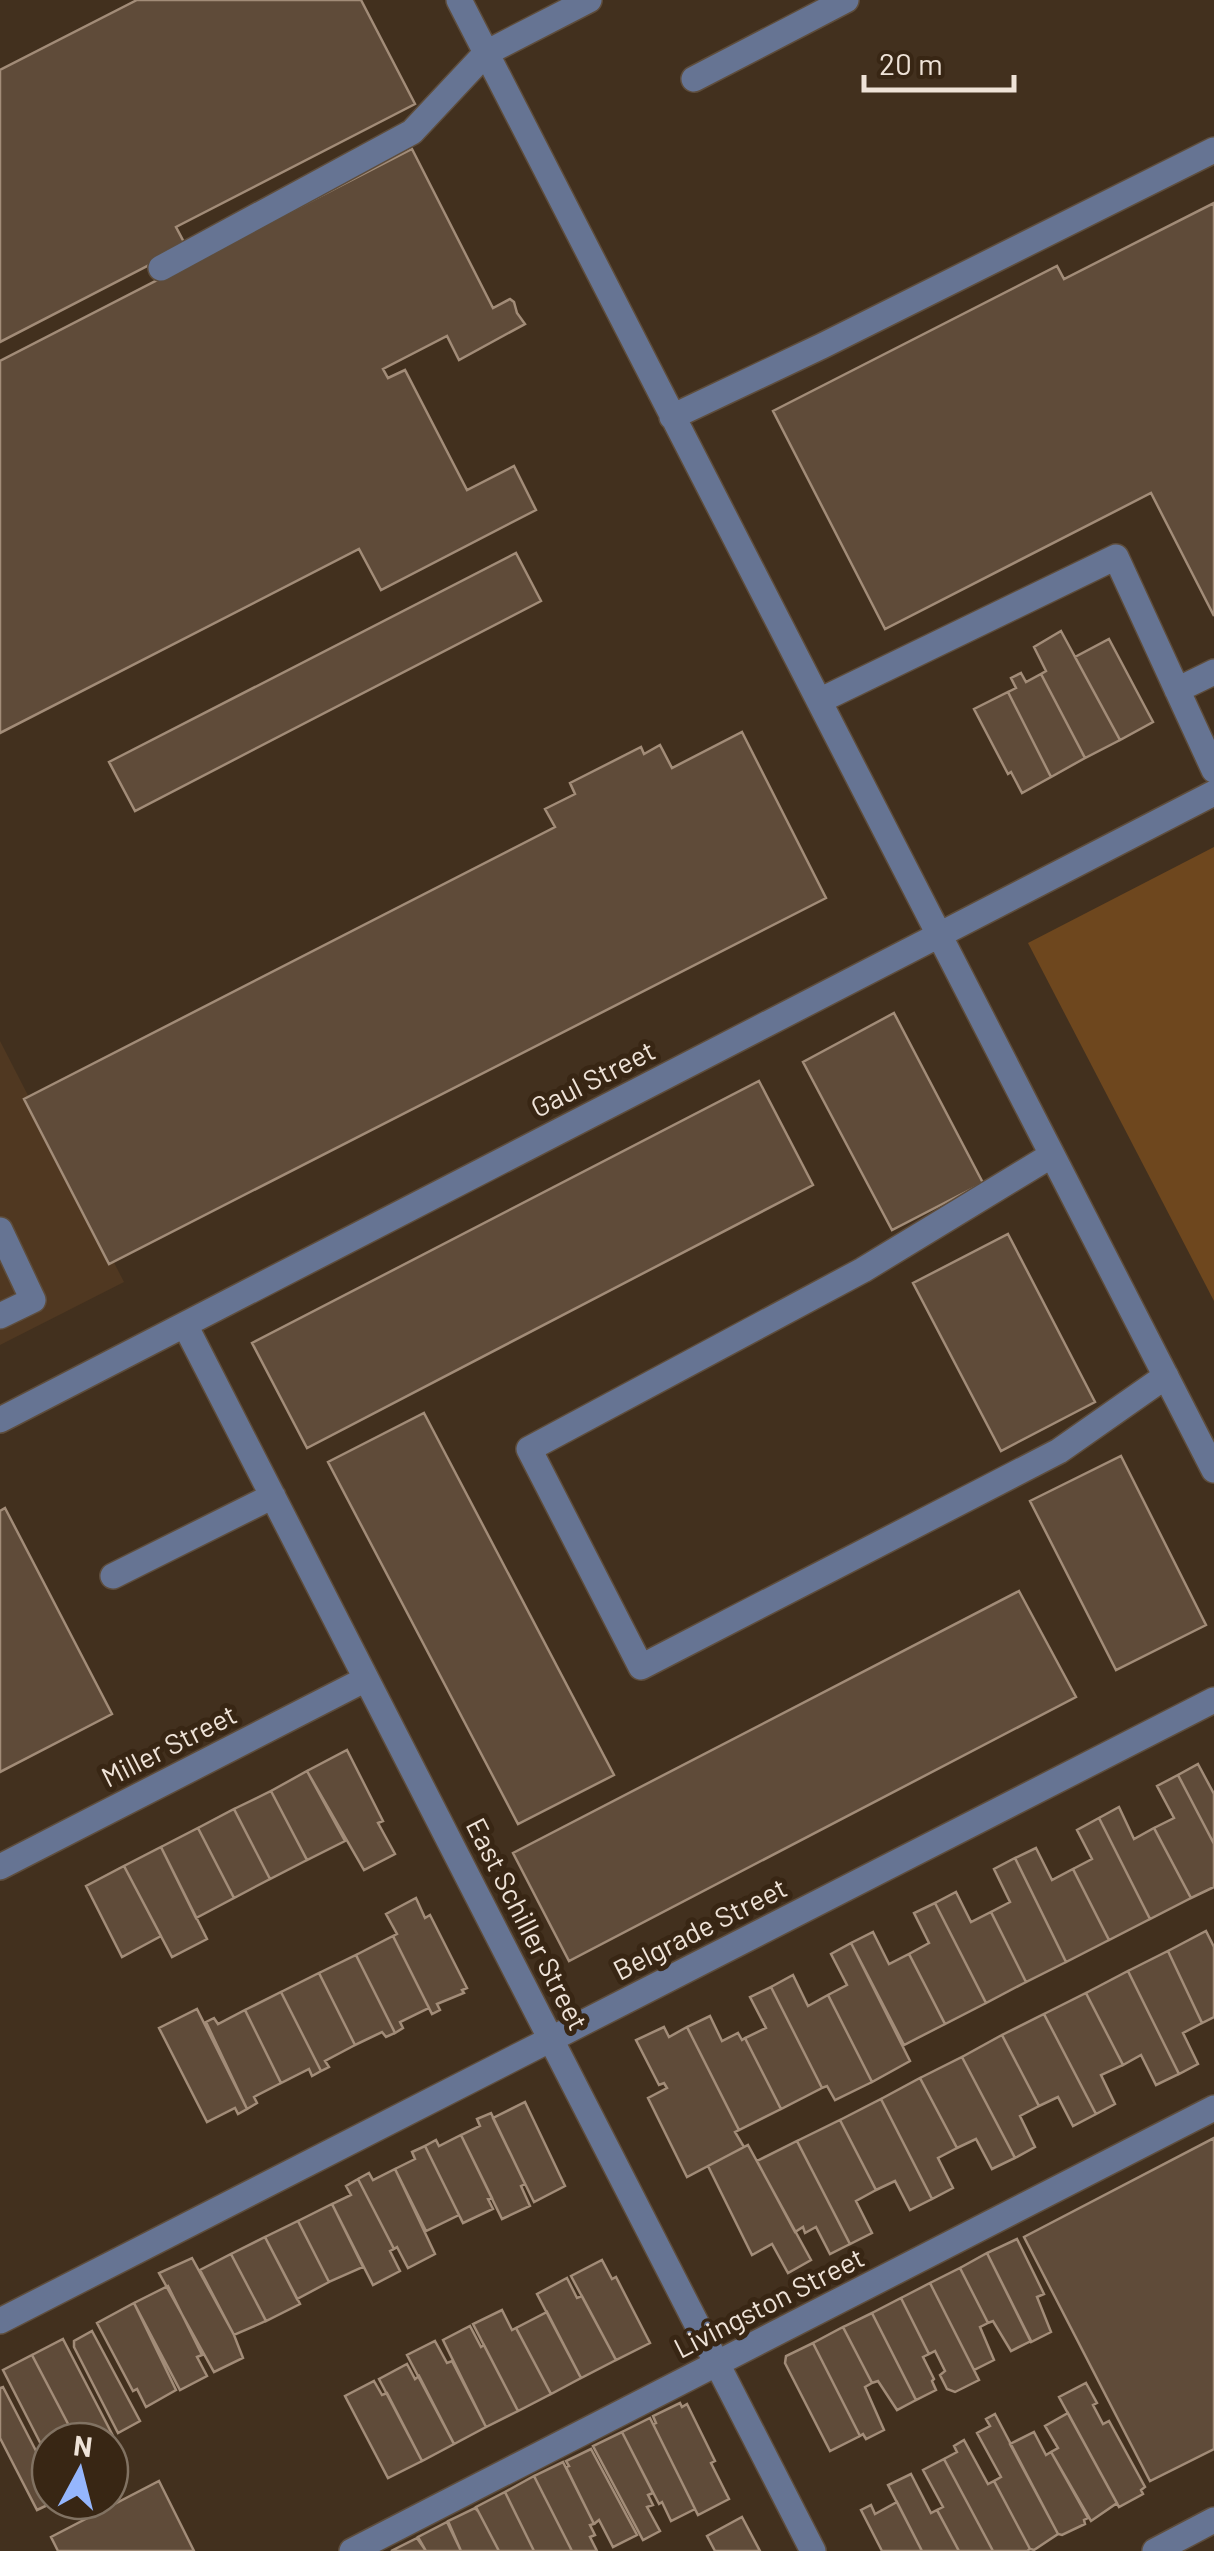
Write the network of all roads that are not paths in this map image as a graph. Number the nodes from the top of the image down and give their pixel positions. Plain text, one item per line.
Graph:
1 (458, 0) edge
2 (590, 0) edge
3 (846, 0) edge
4 (486, 53) junction
5 (694, 79) dead end
6 (1214, 150) edge
7 (161, 268) dead end
8 (672, 417) junction
9 (1214, 672) edge
10 (1177, 690) junction
11 (818, 701) junction
12 (1214, 770) edge
13 (1214, 793) edge
14 (938, 934) junction
15 (1052, 1155) junction
16 (0, 1230) edge
17 (0, 1316) edge
18 (186, 1325) junction
19 (1166, 1376) junction
20 (0, 1420) edge
21 (1214, 1470) edge
22 (273, 1496) junction
23 (113, 1576) dead end
24 (366, 1679) junction
25 (1214, 1700) edge
26 (0, 1867) edge
27 (552, 2038) junction
28 (1214, 2108) edge
29 (0, 2321) edge
30 (716, 2364) junction
31 (1214, 2520) edge
32 (352, 2551) edge
33 (813, 2551) edge
34 (1155, 2551) edge

1 - 4 street
2 - 4 street
3 - 5 street
4 - 7 street
4 - 8 street
6 - 8 street
8 - 11 street
9 - 10 street
10 - 11 street
10 - 12 street
11 - 14 street
13 - 14 street, Gaul Street
14 - 15 street
14 - 18 street, Gaul Street
15 - 19 street
15 - 19 street
16 - 17 street
18 - 20 street, Gaul Street
18 - 22 street, East Schiller Street
19 - 21 street
22 - 23 street
22 - 24 street, East Schiller Street
24 - 26 street, Miller Street
24 - 27 street, East Schiller Street
25 - 27 street, Belgrade Street
27 - 29 street, Belgrade Street
27 - 30 street, East Schiller Street
28 - 30 street, Livingston Street
30 - 32 street, Livingston Street
30 - 33 street, East Schiller Street
31 - 34 street

